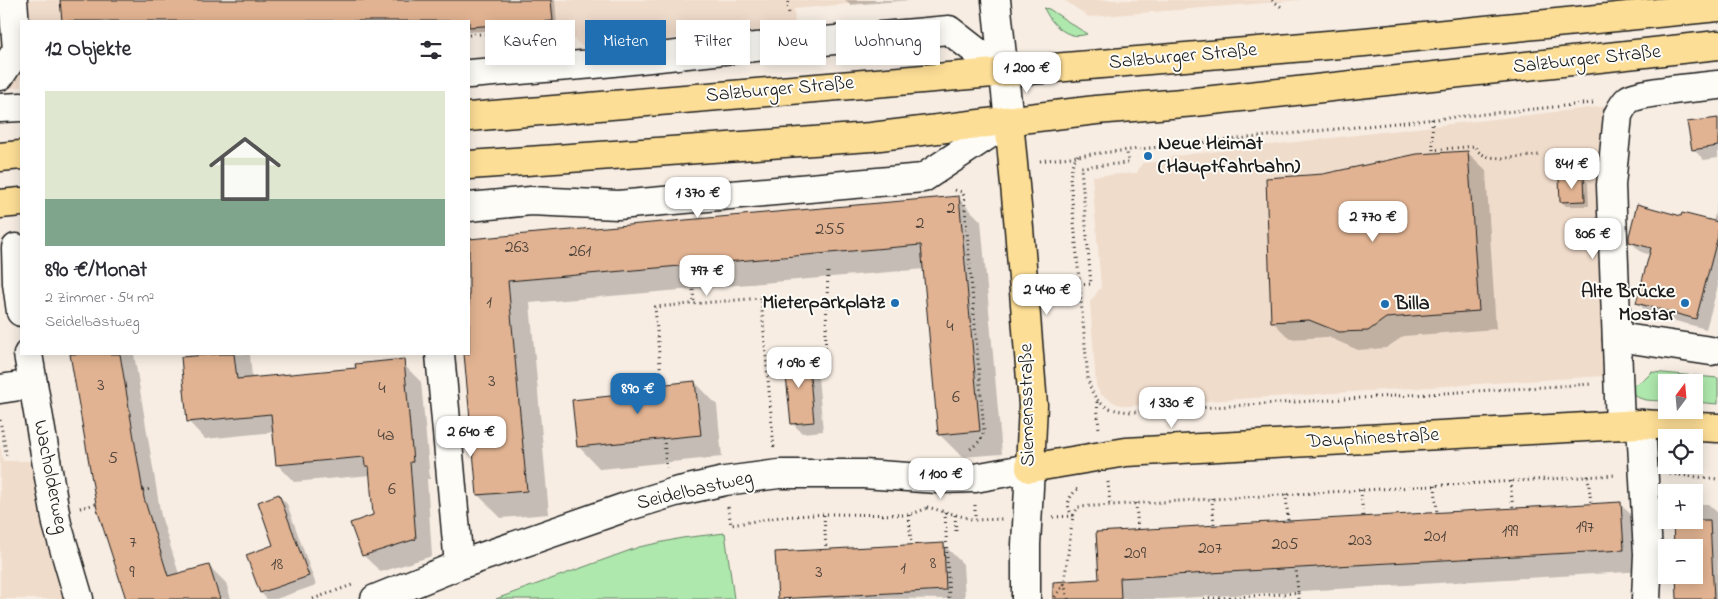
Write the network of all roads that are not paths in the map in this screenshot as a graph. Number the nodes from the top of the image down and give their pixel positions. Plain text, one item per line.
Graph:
1 (13, 0) edge
2 (996, 0) edge
3 (1718, 7) edge
4 (1718, 45) edge
5 (1004, 72) junction
6 (470, 74) edge
7 (0, 76) edge
8 (1718, 86) edge
9 (20, 107) edge
10 (0, 108) edge
11 (470, 117) edge
12 (1008, 121) junction
13 (20, 155) edge
14 (0, 157) edge
15 (470, 165) edge
16 (20, 202) edge
17 (0, 204) edge
18 (470, 207) edge
19 (12, 249) edge
20 (20, 306) edge
21 (1617, 338) junction
22 (1711, 351) dead end
23 (28, 355) edge
24 (440, 355) edge
25 (33, 384) junction
26 (0, 389) edge
27 (1631, 424) junction
28 (1718, 428) edge
29 (1030, 468) junction
30 (459, 565) junction
31 (79, 599) edge
32 (375, 599) edge
33 (1026, 599) edge
34 (1646, 599) edge

1 - 7 street
2 - 5 street
3 - 5 main road, Salzburger Straße
4 - 12 main road, Salzburger Straße
5 - 6 street
5 - 11 main road, Salzburger Straße
5 - 12 street
8 - 21 street, Salzburger Straße
9 - 10 street
12 - 15 main road, Salzburger Straße
12 - 18 street, Salzburger Straße
12 - 29 main road, Siemensstraße
13 - 14 main road
16 - 17 main road
19 - 20 street
21 - 22 street
21 - 27 street
23 - 25 street, Wacholderweg
24 - 30 street
25 - 26 street
25 - 31 street, Wacholderweg
27 - 28 main road, Dauphinestraße
27 - 29 main road, Dauphinestraße
27 - 34 street
29 - 30 street, Seidelbastweg
29 - 33 street, Siemensstraße
30 - 32 street, Seidelbastweg

